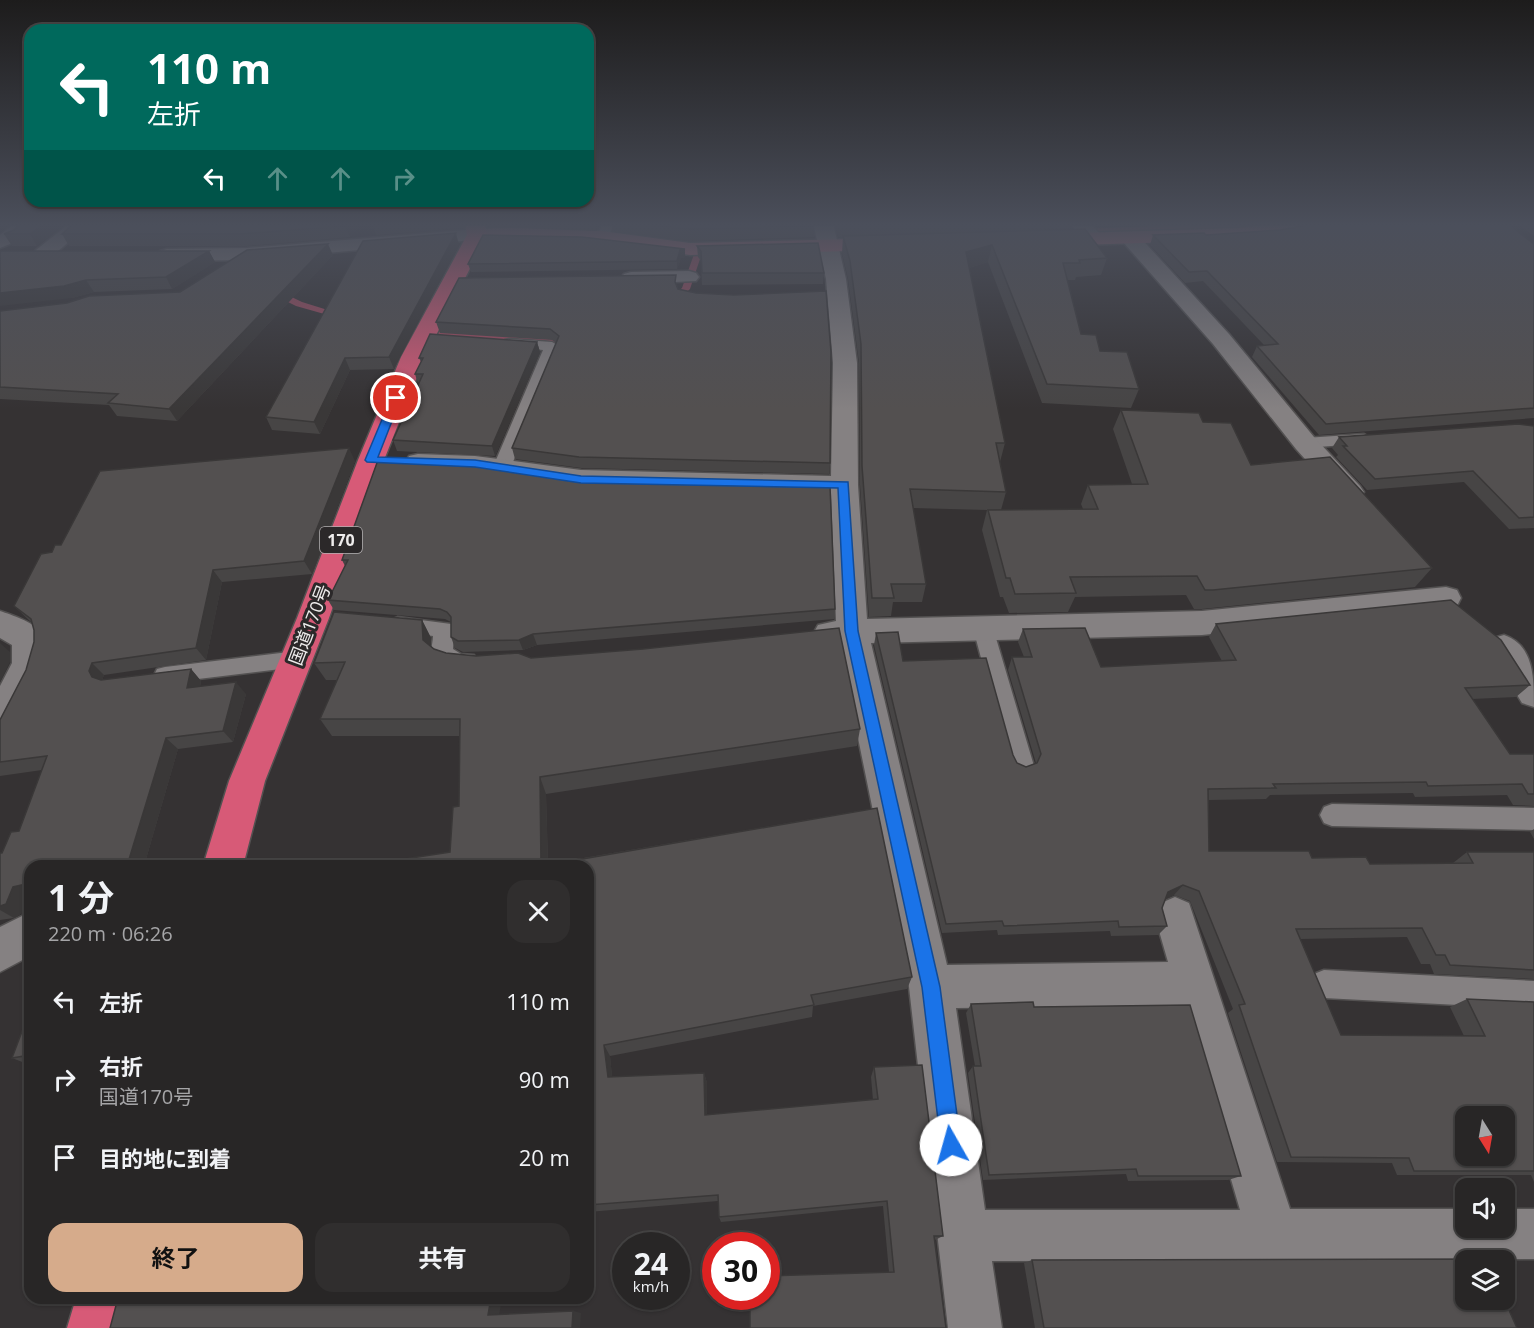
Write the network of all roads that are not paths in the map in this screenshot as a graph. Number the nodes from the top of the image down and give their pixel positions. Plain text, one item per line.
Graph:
1 (462, 285) edge
2 (825, 285) edge
3 (1172, 285) edge
4 (494, 342) edge
5 (1377, 438) edge
6 (1305, 443) junction
7 (371, 460) junction
8 (502, 468) junction
9 (844, 485) junction
10 (1368, 512) edge
11 (1463, 611) junction
12 (0, 623) edge
13 (373, 623) edge
14 (983, 628) junction
15 (852, 631) junction
16 (795, 637) edge
17 (1534, 644) edge
18 (297, 658) junction
19 (481, 661) edge
20 (148, 678) edge
21 (1534, 693) edge
22 (0, 722) edge
23 (1022, 765) edge
24 (1332, 815) dead end
25 (1534, 819) edge
26 (225, 860) edge
27 (1175, 917) dead end
28 (24, 936) edge
29 (0, 951) edge
30 (1195, 983) junction
31 (1324, 984) dead end
32 (931, 987) junction
33 (1534, 995) edge
34 (1534, 1234) edge
35 (1274, 1235) junction
36 (963, 1236) junction
37 (100, 1304) edge
38 (94, 1328) edge
39 (975, 1328) edge

1 - 7 highway, 国道170号 / 170
2 - 9 street
3 - 6 street
4 - 8 lane
5 - 6 lane
6 - 10 street
7 - 8 street
7 - 18 highway, 国道170号 / 170
8 - 9 street
9 - 15 street
11 - 14 street
11 - 17 street
11 - 21 street
12 - 22 street
13 - 19 lane
14 - 15 street
14 - 23 lane
15 - 16 street
15 - 32 street
18 - 20 lane
18 - 26 highway, 国道170号 / 170
24 - 25 lane
27 - 30 street
28 - 29 street
30 - 32 street
30 - 35 street
31 - 33 lane
32 - 36 street
34 - 35 street
35 - 36 street
36 - 39 street
37 - 38 highway

